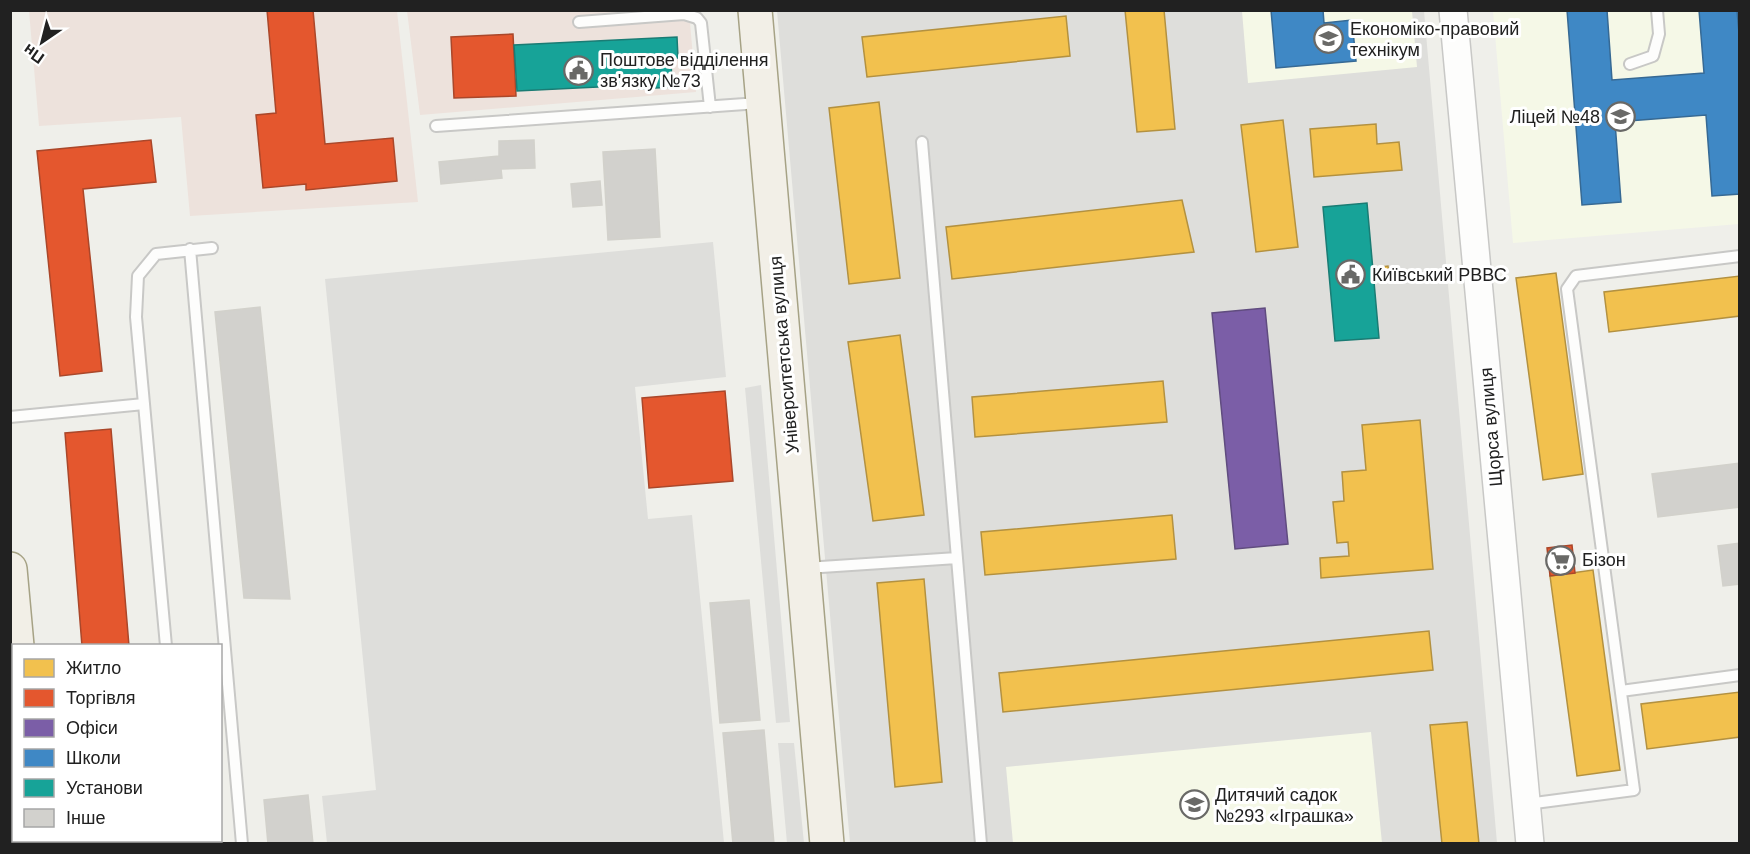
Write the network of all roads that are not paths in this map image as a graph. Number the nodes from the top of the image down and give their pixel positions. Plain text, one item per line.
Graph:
1 (755, 10) edge
2 (1452, 10) edge
3 (1657, 10) edge
4 (579, 22) dead end
5 (1630, 64) dead end
6 (762, 103) junction
7 (710, 107) junction
8 (436, 126) dead end
9 (922, 142) dead end
10 (212, 248) dead end
11 (190, 249) junction
12 (1740, 256) edge
13 (144, 404) junction
14 (10, 417) edge
15 (957, 558) junction
16 (803, 568) junction
17 (10, 570) edge
18 (17, 644) edge
19 (166, 644) edge
20 (1740, 675) edge
21 (1622, 691) junction
22 (1526, 804) junction
23 (242, 843) edge
24 (827, 843) edge
25 (981, 843) edge
26 (1530, 843) edge

1 - 6 main road, Університетська вулиця
2 - 22 street, Щорса вулиця
3 - 5 lane
4 - 7 lane
6 - 7 lane
6 - 16 main road, Університетська вулиця
7 - 8 lane
9 - 15 lane
10 - 11 lane
11 - 13 lane
11 - 23 lane
12 - 21 lane
13 - 14 lane
13 - 19 lane
15 - 16 lane
15 - 25 lane
16 - 24 main road, Університетська вулиця
17 - 18 main road
20 - 21 lane
21 - 22 lane
22 - 26 street, Щорса вулиця

